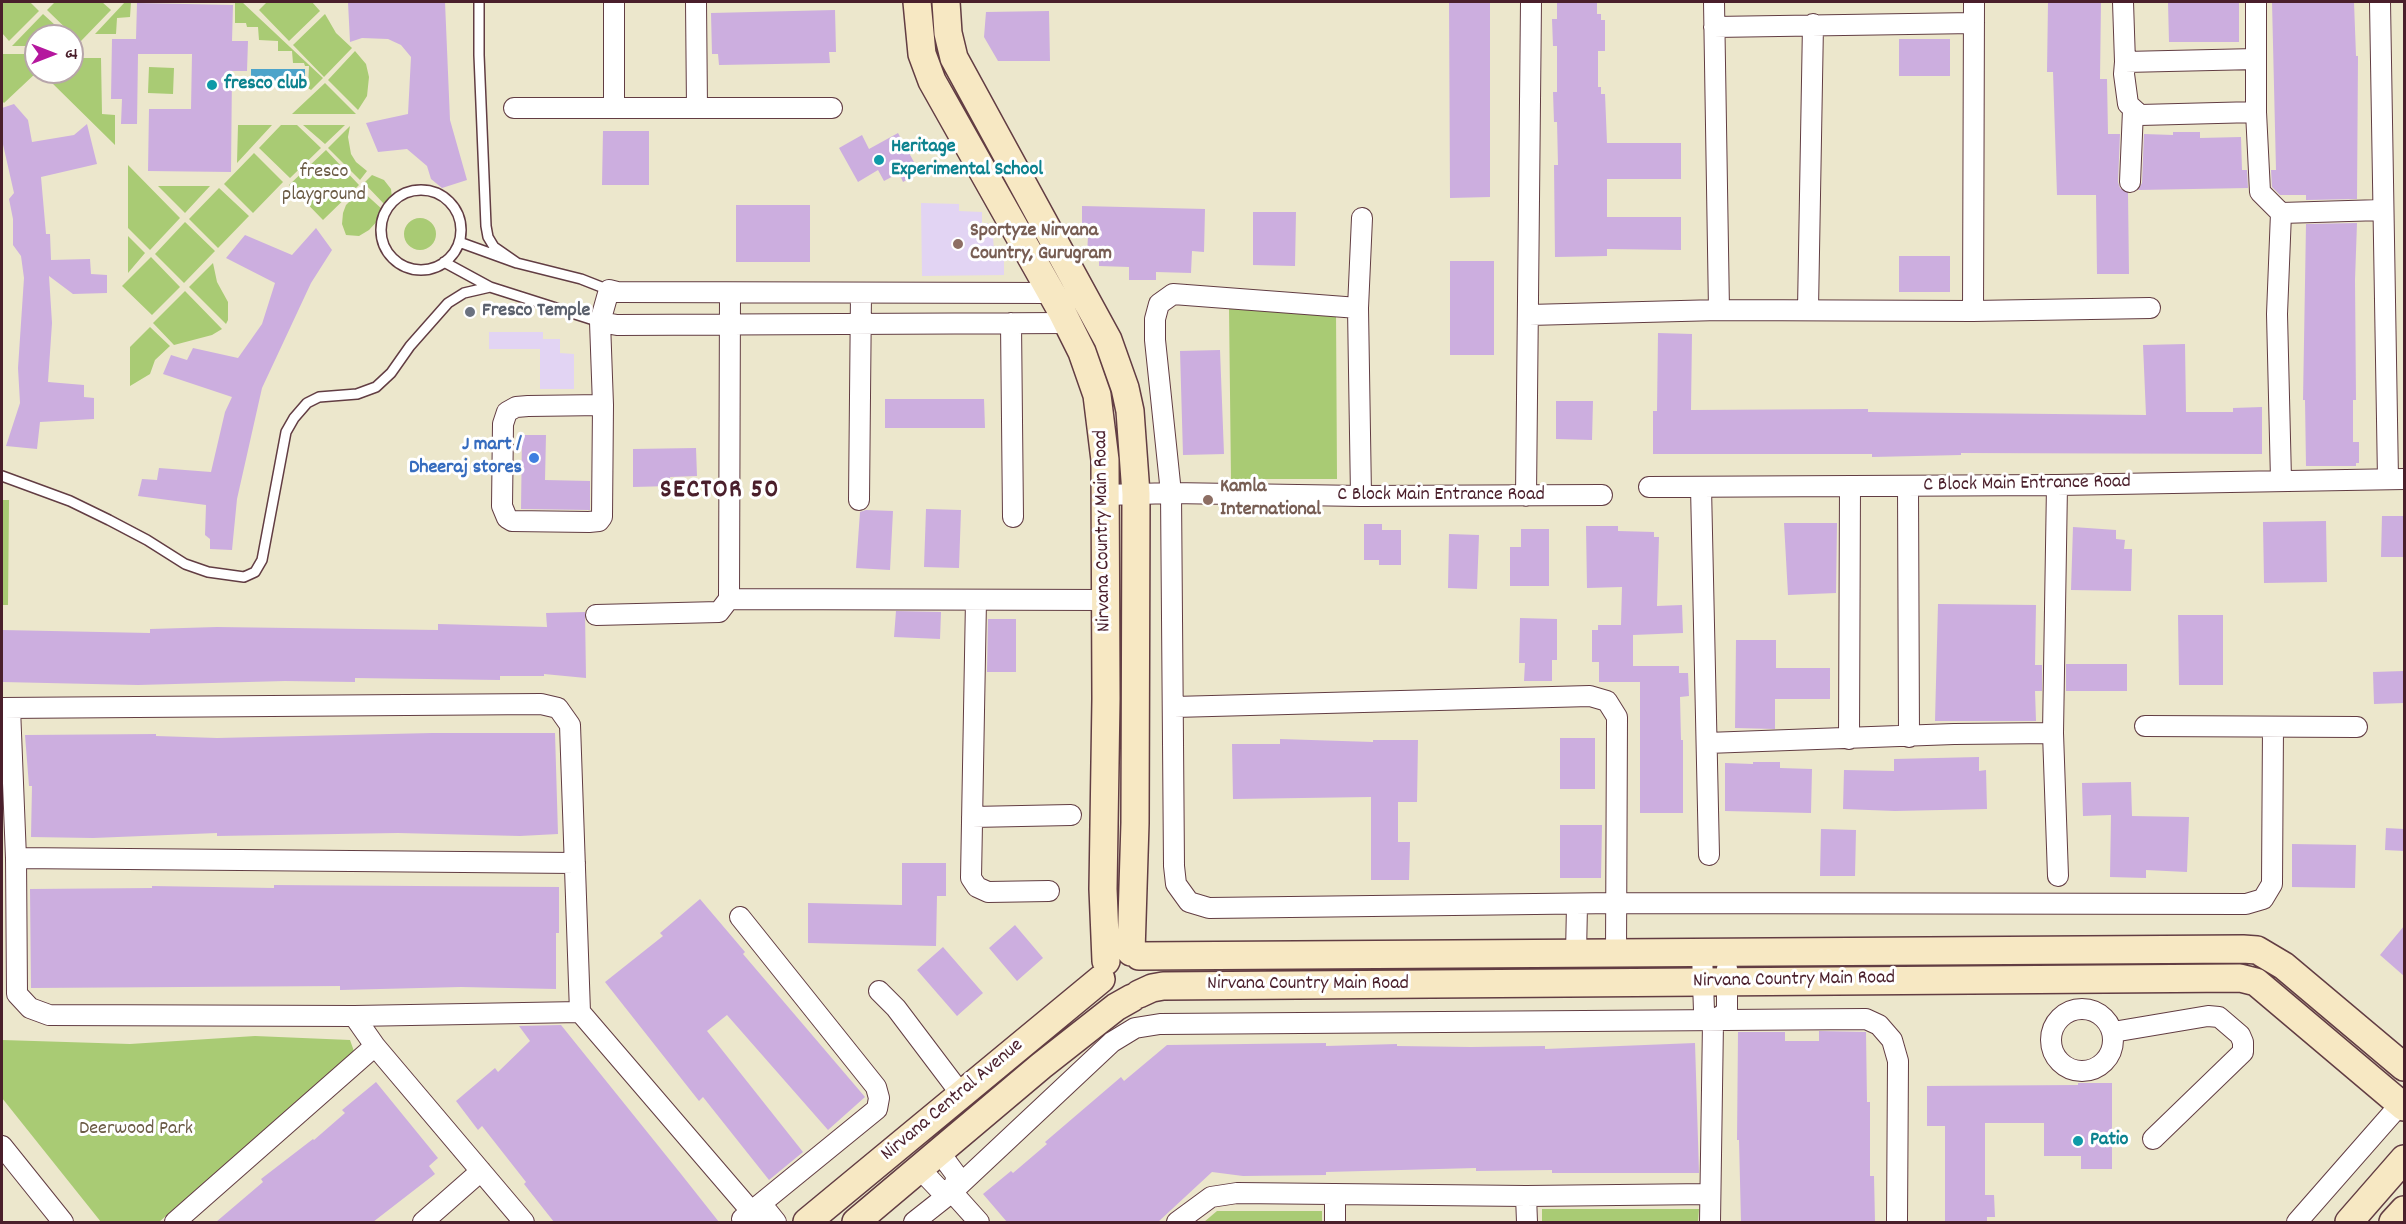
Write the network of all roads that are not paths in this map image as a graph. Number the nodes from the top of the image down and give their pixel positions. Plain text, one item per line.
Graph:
1 (479, 2) edge
2 (614, 2) edge
3 (696, 2) edge
4 (917, 2) edge
5 (946, 2) edge
6 (1531, 2) edge
7 (1714, 2) edge
8 (1974, 2) edge
9 (2123, 2) edge
10 (2256, 2) edge
11 (2380, 2) edge
12 (1974, 23) junction
13 (1813, 24) junction
14 (1714, 27) junction
15 (2256, 59) junction
16 (2125, 62) junction
17 (514, 108) dead end
18 (614, 108) junction
19 (697, 108) junction
20 (832, 108) dead end
21 (2133, 110) junction
22 (2256, 112) junction
23 (2130, 182) dead end
24 (2382, 210) junction
25 (2281, 213) junction
26 (1362, 218) dead end
27 (459, 242) junction
28 (444, 262) junction
29 (517, 263) junction
30 (490, 286) junction
31 (609, 290) junction
32 (730, 292) junction
33 (1051, 292) junction
34 (861, 293) junction
35 (1358, 308) junction
36 (2150, 308) dead end
37 (1808, 309) junction
38 (1719, 310) junction
39 (1974, 311) junction
40 (1529, 315) junction
41 (600, 322) junction
42 (1011, 323) junction
43 (1066, 323) junction
44 (861, 324) junction
45 (730, 325) junction
46 (603, 405) junction
47 (2, 476) edge
48 (2396, 479) edge
49 (2281, 480) junction
50 (2058, 485) junction
51 (1850, 486) junction
52 (1908, 486) junction
53 (1649, 487) dead end
54 (1701, 487) junction
55 (1171, 493) junction
56 (1106, 495) junction
57 (1602, 495) dead end
58 (1361, 496) junction
59 (1526, 496) junction
60 (859, 500) dead end
61 (1136, 506) junction
62 (1013, 516) dead end
63 (1170, 517) junction
64 (729, 599) junction
65 (976, 600) junction
66 (1106, 600) junction
67 (596, 615) dead end
68 (1174, 707) junction
69 (6, 708) edge
70 (2145, 726) dead end
71 (2273, 727) junction
72 (2357, 727) dead end
73 (2053, 733) junction
74 (1909, 737) junction
75 (1849, 739) junction
76 (1707, 743) junction
77 (1071, 815) dead end
78 (972, 817) junction
79 (1709, 855) dead end
80 (16, 858) junction
81 (575, 863) junction
82 (2058, 876) dead end
83 (1048, 891) dead end
84 (1616, 903) junction
85 (1577, 905) junction
86 (740, 917) dead end
87 (1715, 953) junction
88 (1135, 954) junction
89 (1576, 954) junction
90 (1616, 954) junction
91 (1103, 970) junction
92 (2083, 978) junction
93 (1716, 982) junction
94 (879, 991) dead end
95 (1135, 996) junction
96 (2090, 1010) junction
97 (580, 1012) junction
98 (2069, 1012) junction
99 (354, 1016) junction
100 (1713, 1022) junction
101 (2113, 1032) junction
102 (375, 1046) junction
103 (2404, 1067) edge
104 (961, 1094) junction
105 (2403, 1104) edge
106 (2153, 1139) dead end
107 (2, 1146) edge
108 (2404, 1160) edge
109 (930, 1161) junction
110 (481, 1171) junction
111 (952, 1192) junction
112 (1335, 1194) junction
113 (1710, 1194) junction
114 (1526, 1196) junction
115 (2404, 1210) edge
116 (746, 1219) edge
117 (63, 1222) edge
118 (175, 1222) edge
119 (423, 1222) edge
120 (524, 1222) edge
121 (776, 1222) edge
122 (807, 1222) edge
123 (856, 1222) edge
124 (914, 1222) edge
125 (979, 1222) edge
126 (1177, 1222) edge
127 (1335, 1222) edge
128 (1527, 1222) edge
129 (1710, 1222) edge
130 (1897, 1222) edge
131 (2297, 1222) edge
132 (2349, 1222) edge
133 (2393, 1222) edge

1 - 29 lane
2 - 18 street
3 - 19 street
4 - 33 street, Nirvana Country Main Road
5 - 61 street, Nirvana Country Main Road
6 - 40 street
7 - 14 street
8 - 12 street
9 - 16 street
10 - 15 street
11 - 24 street
12 - 13 street
12 - 39 street
13 - 14 street
13 - 37 street
14 - 38 street
15 - 16 street
15 - 22 street
16 - 21 street
17 - 18 street
18 - 19 street
19 - 20 street
21 - 22 street
21 - 23 street
22 - 25 street
24 - 25 street
24 - 48 street
25 - 49 street
26 - 35 street
27 - 28 lane
27 - 28 lane
27 - 29 lane
28 - 30 lane
29 - 31 lane
30 - 41 lane
30 - 47 lane
31 - 32 street
31 - 41 street
32 - 34 street
32 - 45 street
33 - 34 street
33 - 43 street, Nirvana Country Main Road
34 - 44 street
35 - 55 street
35 - 58 street
36 - 39 street
37 - 38 street
37 - 39 street
38 - 40 street
40 - 59 street
41 - 45 street
41 - 46 street
42 - 43 street
42 - 44 street
42 - 62 street
43 - 56 street, Nirvana Country Main Road
44 - 45 street
44 - 60 street
45 - 64 street
46 - 46 street
48 - 49 street, C Block Main Entrance Road
49 - 50 street, C Block Main Entrance Road
50 - 52 street, C Block Main Entrance Road
50 - 73 street
51 - 52 street, C Block Main Entrance Road
51 - 54 street, C Block Main Entrance Road
51 - 75 street
52 - 74 street
53 - 54 street, C Block Main Entrance Road
54 - 76 street
55 - 58 street, C Block Main Entrance Road
55 - 61 street, C Block Main Entrance Road
55 - 63 street
56 - 61 street
56 - 66 street, Nirvana Country Main Road
57 - 59 street, C Block Main Entrance Road
58 - 59 street, C Block Main Entrance Road
61 - 63 street
61 - 88 street, Nirvana Country Main Road
63 - 68 street
64 - 65 street
64 - 67 street
65 - 66 street
65 - 78 street
66 - 91 street, Nirvana Country Main Road
68 - 84 street
68 - 85 street
69 - 80 street
69 - 81 street
70 - 71 street
71 - 72 street
71 - 84 street
73 - 74 street
73 - 82 street
74 - 75 street
75 - 76 street
76 - 79 street
77 - 78 street
78 - 83 street
80 - 81 street
80 - 99 street
81 - 97 street
84 - 85 street
84 - 90 street
85 - 89 street
86 - 116 street
87 - 90 street, Nirvana Country Main Road
87 - 93 street
87 - 103 street, Nirvana Country Main Road
88 - 89 street, Nirvana Country Main Road
88 - 91 street
88 - 95 street
89 - 90 street, Nirvana Country Main Road
91 - 95 street
91 - 104 street, Nirvana Central Avenue
92 - 93 street, Nirvana Country Main Road
92 - 96 street
92 - 98 street
92 - 105 street, Nirvana Country Main Road
93 - 95 street, Nirvana Country Main Road
93 - 100 street
94 - 104 street
95 - 109 street, Nirvana Central Avenue
96 - 98 street
96 - 101 street
97 - 99 street
97 - 116 street
98 - 101 street
99 - 102 street
100 - 111 street
100 - 113 street
100 - 130 street
101 - 106 street
102 - 110 street
102 - 118 street
104 - 122 street, Nirvana Central Avenue
105 - 131 street
107 - 117 street
108 - 132 street
109 - 111 street
109 - 123 street, Nirvana Central Avenue
110 - 119 street
110 - 120 street
111 - 124 street
111 - 125 street
112 - 114 street
112 - 126 street
112 - 127 street
113 - 114 street
113 - 129 street
114 - 128 street
115 - 133 street
116 - 121 street

